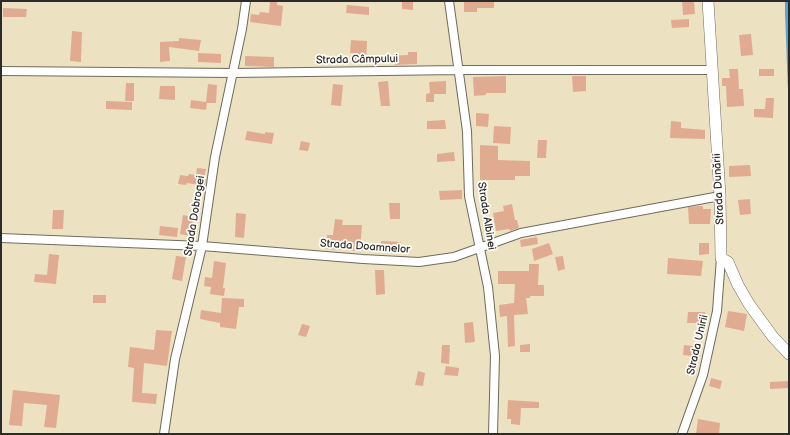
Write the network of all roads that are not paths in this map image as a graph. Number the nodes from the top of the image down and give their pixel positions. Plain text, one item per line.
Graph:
1 (246, 1) edge
2 (449, 1) edge
3 (708, 1) edge
4 (458, 70) junction
5 (713, 70) junction
6 (1, 71) edge
7 (233, 73) junction
8 (720, 196) junction
9 (1, 238) edge
10 (202, 246) junction
11 (479, 248) junction
12 (721, 258) junction
13 (789, 354) edge
14 (164, 434) edge
15 (493, 434) edge
16 (682, 434) edge

1 - 7 street, Strada Dobrogei
2 - 4 street, Strada Albinei
3 - 5 main road, Strada Dunării
4 - 5 street, Strada Câmpului
4 - 7 street, Strada Câmpului
4 - 11 street, Strada Albinei
5 - 8 main road, Strada Dunării
6 - 7 street, Strada Câmpului
7 - 10 street, Strada Dobrogei
8 - 11 street, Strada Doamnelor
8 - 12 main road, Strada Dunării
9 - 10 street, Strada Doamnelor
10 - 11 street, Strada Doamnelor
10 - 14 street, Strada Dobrogei
11 - 15 street, Strada Albinei
12 - 13 main road
12 - 16 street, Strada Unirii

